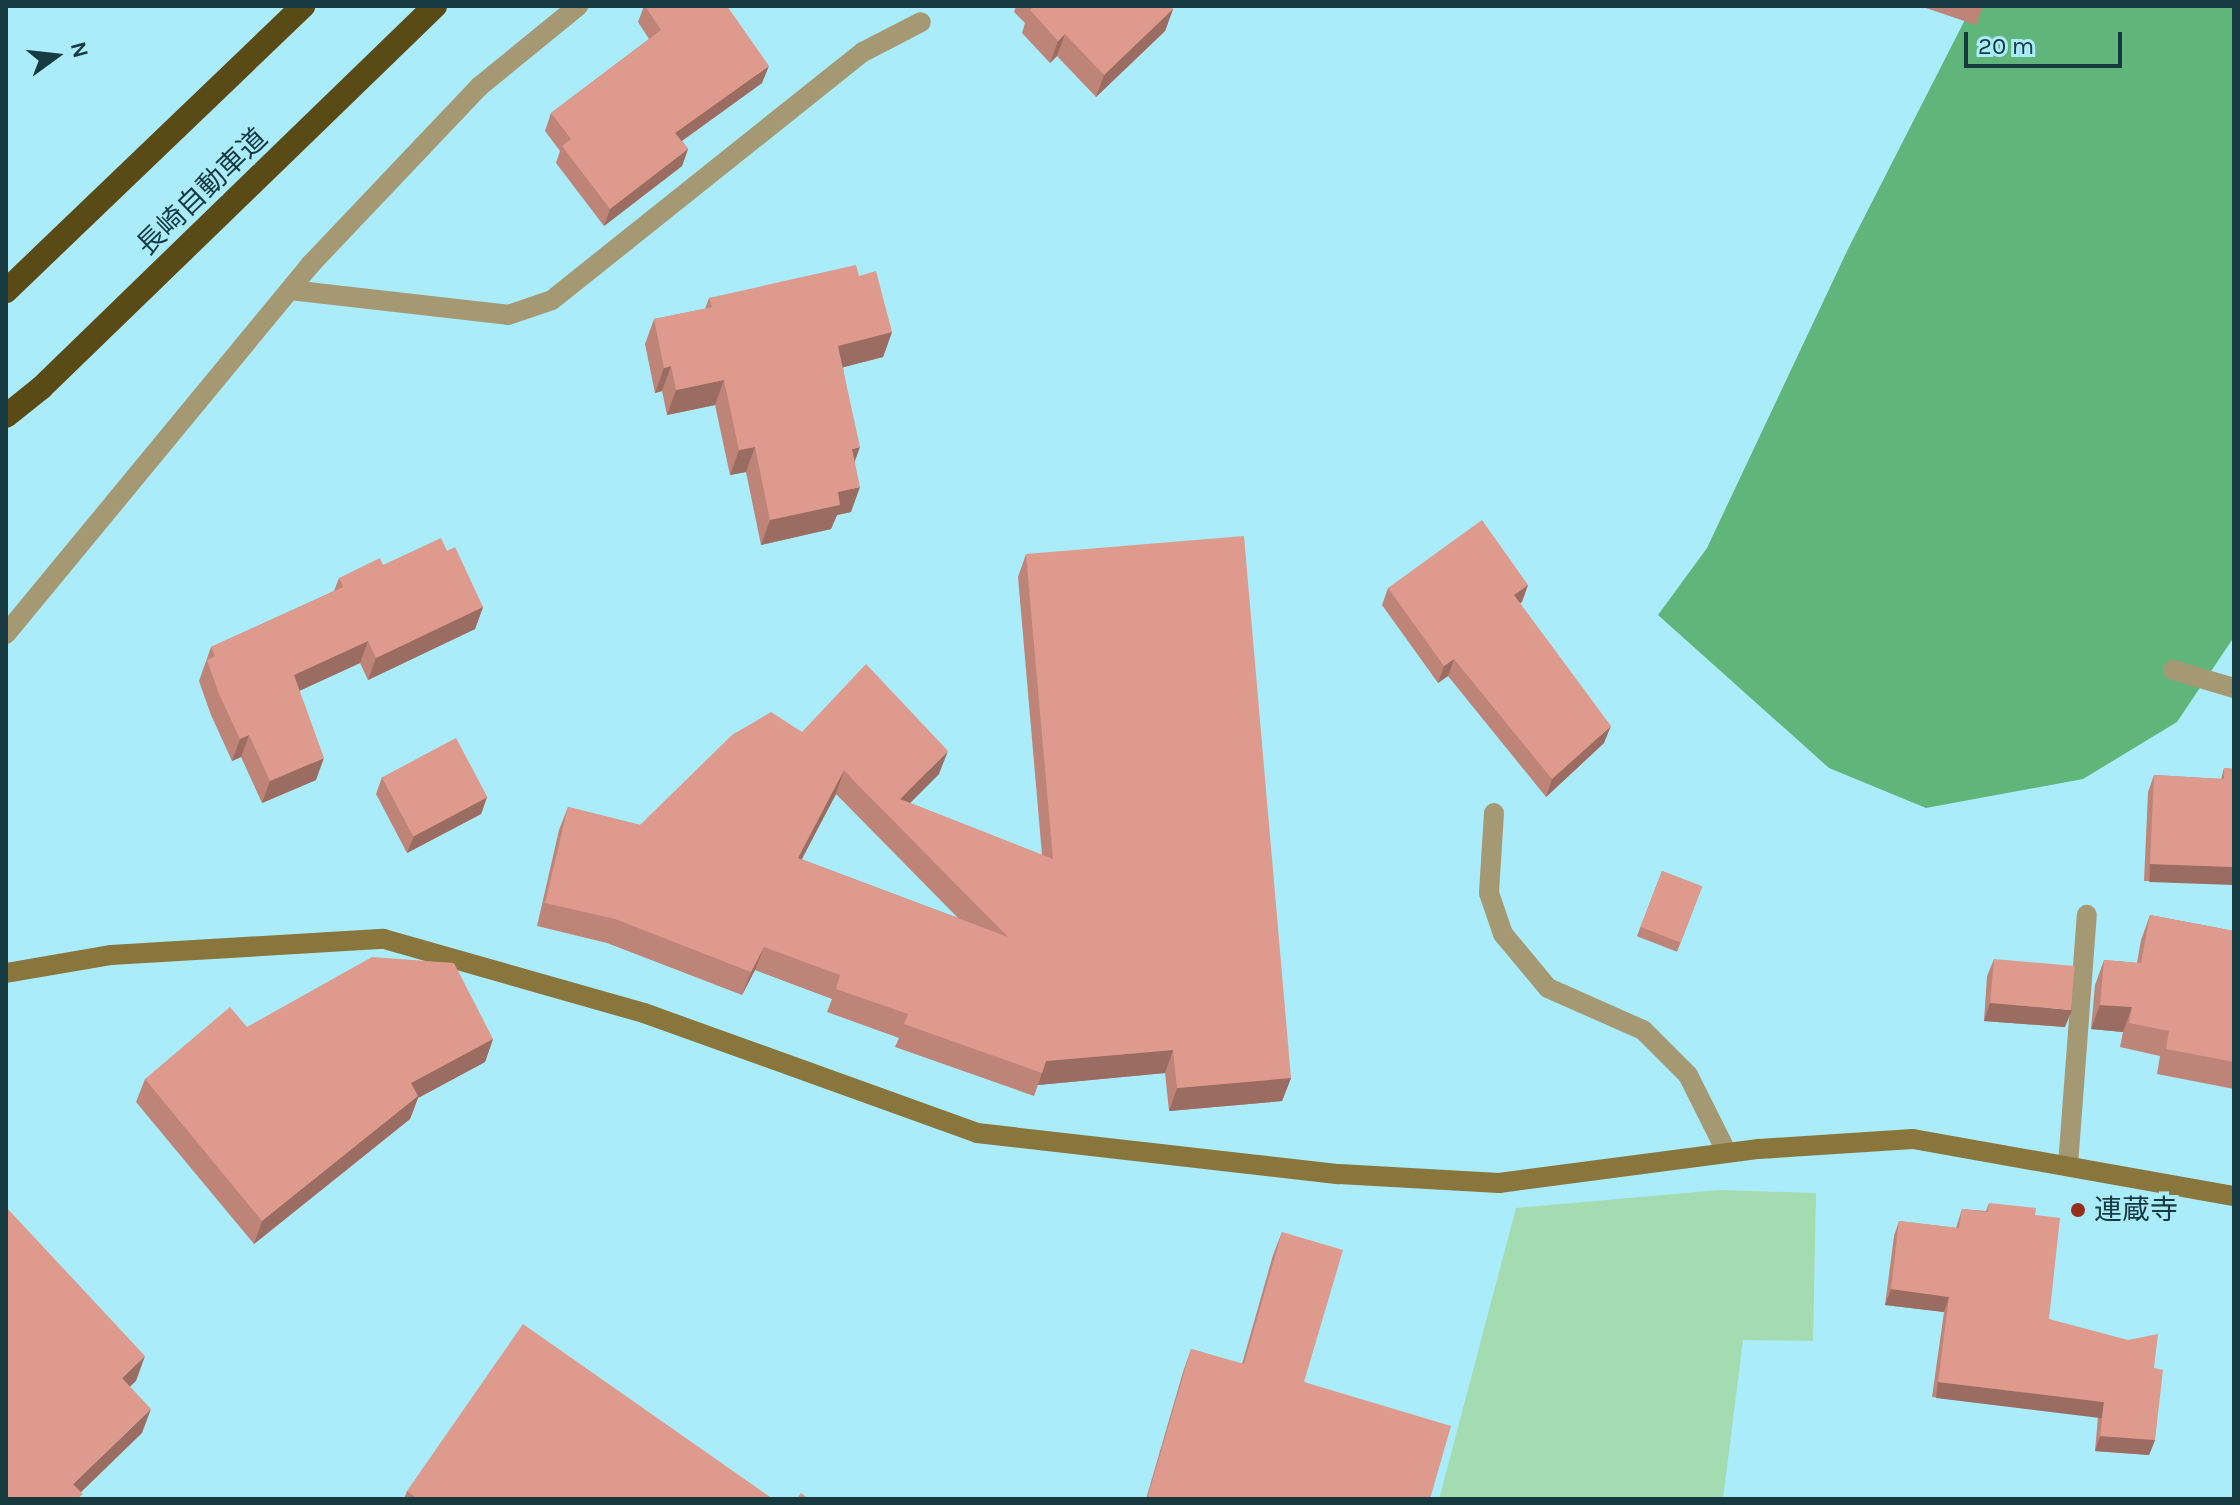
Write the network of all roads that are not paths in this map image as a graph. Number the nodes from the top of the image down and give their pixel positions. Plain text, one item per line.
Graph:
1 (303, 6) edge
2 (435, 6) edge
3 (578, 6) edge
4 (921, 22) dead end
5 (290, 290) junction
6 (6, 291) edge
7 (6, 416) edge
8 (6, 634) edge
9 (2173, 670) dead end
10 (2234, 688) edge
11 (1494, 813) dead end
12 (2087, 915) dead end
13 (6, 973) edge
14 (1727, 1153) junction
15 (2068, 1165) junction
16 (2234, 1196) edge

1 - 6 highway
2 - 7 highway, 長崎自動車道
3 - 5 street
4 - 5 street
5 - 8 street
9 - 10 street
11 - 14 street
12 - 15 street
13 - 14 street
14 - 15 street
15 - 16 street

